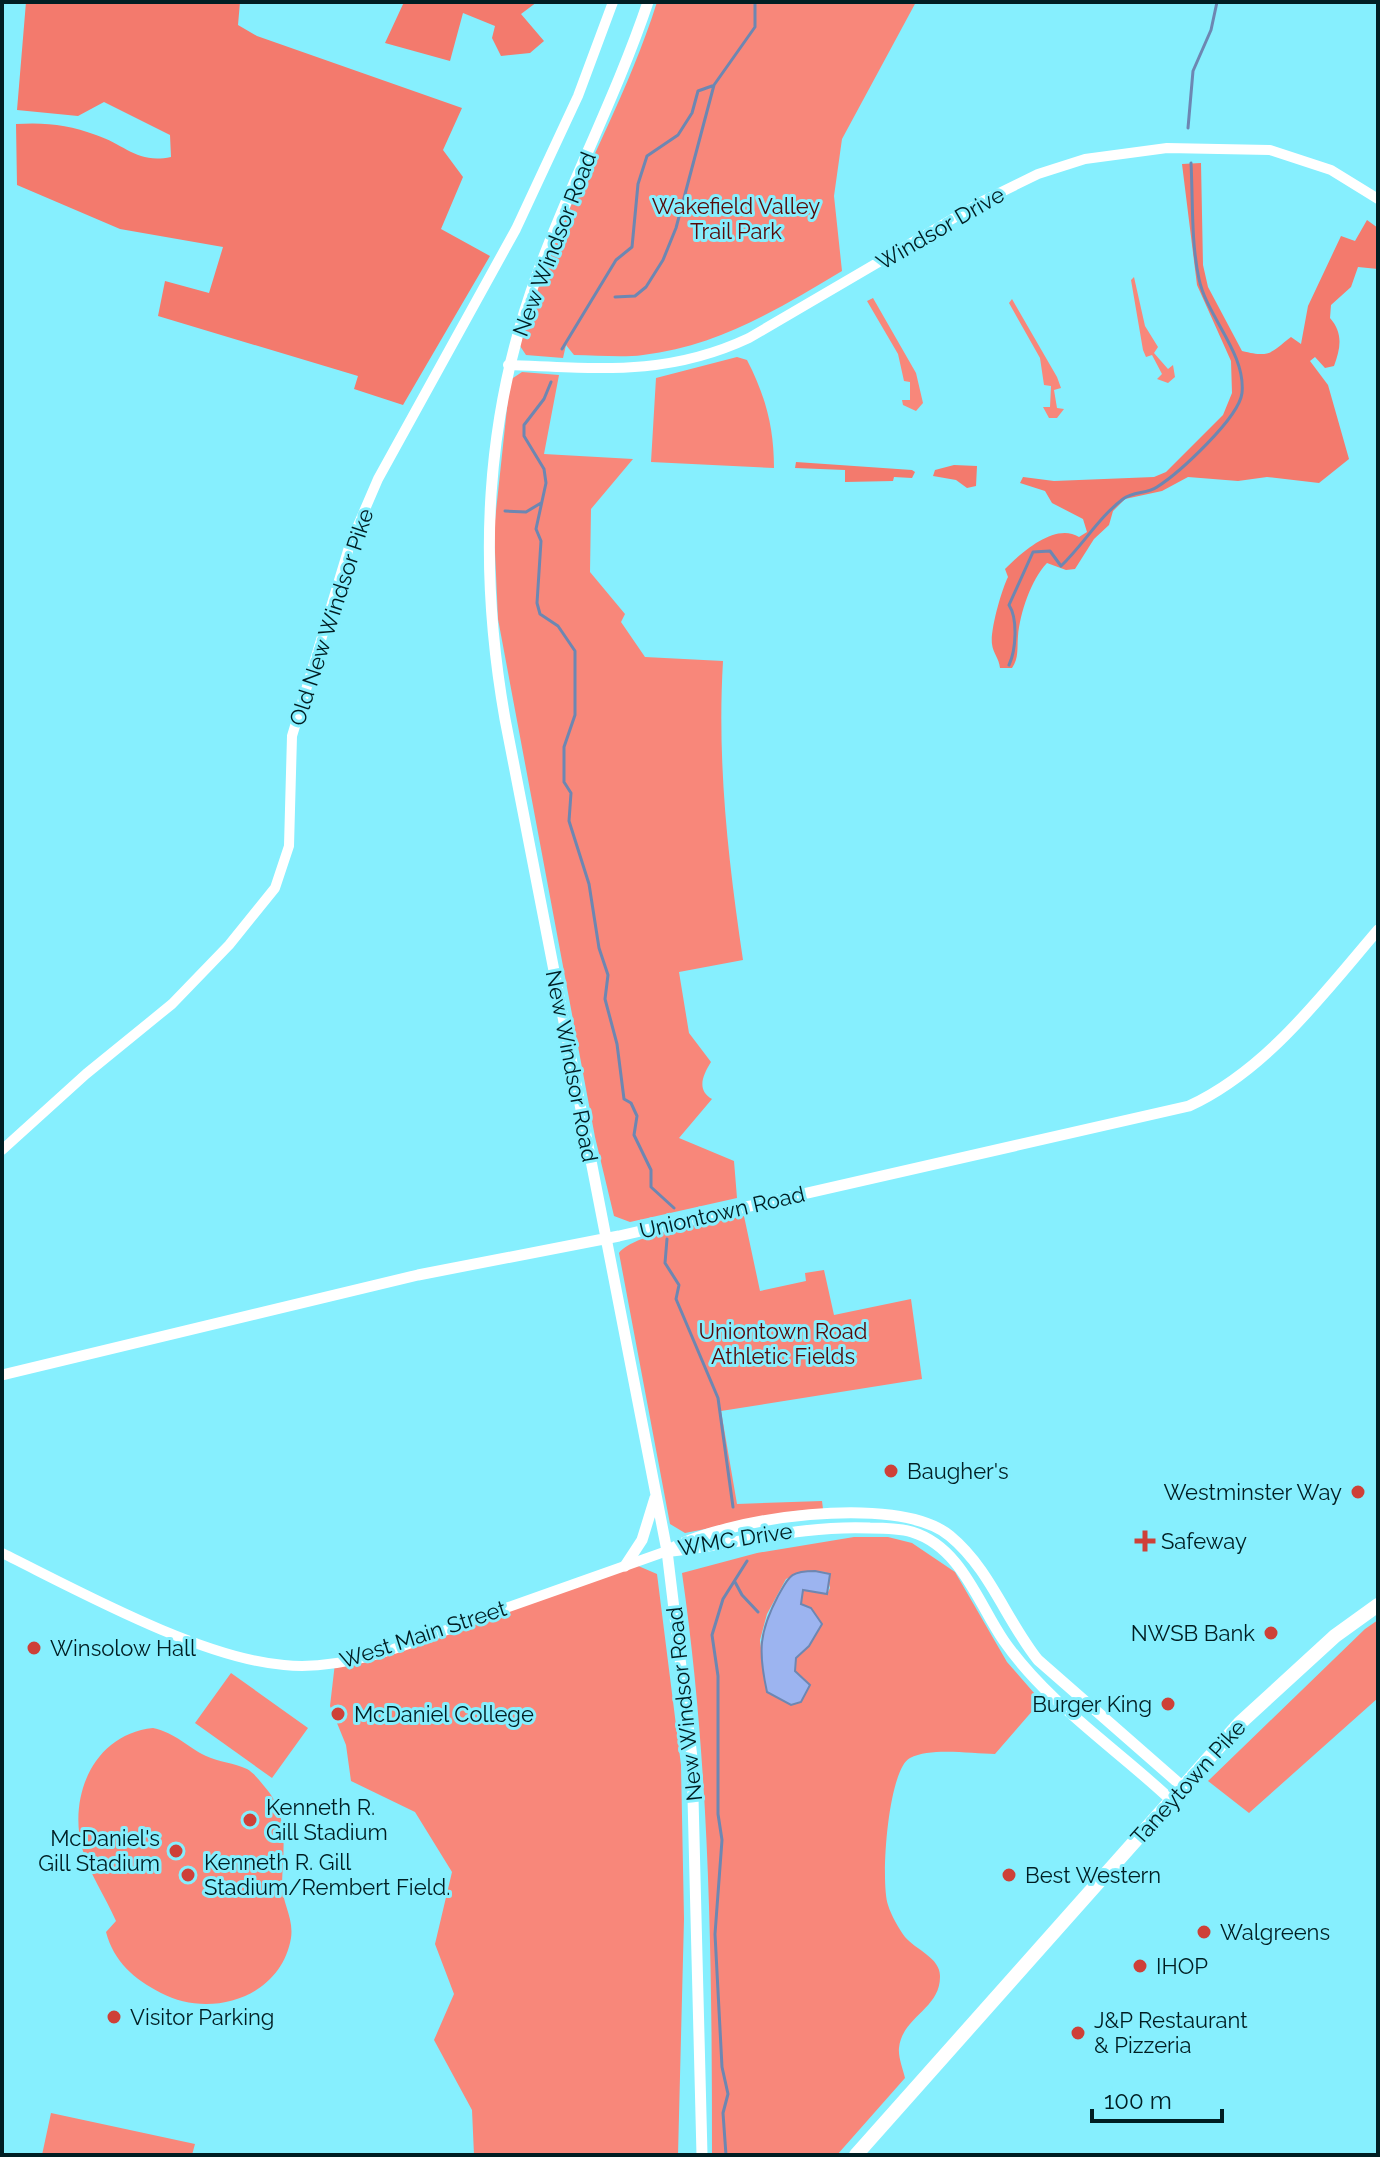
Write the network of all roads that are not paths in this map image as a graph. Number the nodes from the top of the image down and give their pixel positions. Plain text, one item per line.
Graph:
1 (613, 2) edge
2 (648, 2) edge
3 (1378, 199) edge
4 (508, 365) junction
5 (1378, 930) edge
6 (2, 1150) edge
7 (605, 1239) junction
8 (2, 1375) edge
9 (656, 1493) junction
10 (667, 1551) junction
11 (2, 1553) edge
12 (625, 1566) junction
13 (1378, 1605) edge
14 (1183, 1787) junction
15 (1171, 1800) junction
16 (702, 2155) edge
17 (856, 2155) edge

1 - 6 street, Old New Windsor Pike
2 - 4 main road, New Windsor Road
3 - 4 street, Windsor Drive
4 - 7 main road, New Windsor Road
5 - 7 main road, Uniontown Road
7 - 8 main road, Uniontown Road
7 - 9 main road, New Windsor Road
9 - 10 main road, New Windsor Road
9 - 12 main road
10 - 12 street, West Main Street
10 - 14 main road, WMC Drive
10 - 15 main road, WMC Drive
10 - 16 main road, New Windsor Road
11 - 12 street, West Main Street
13 - 14 highway, Taneytown Pike
14 - 15 highway, Taneytown Pike
15 - 17 highway, Taneytown Pike

